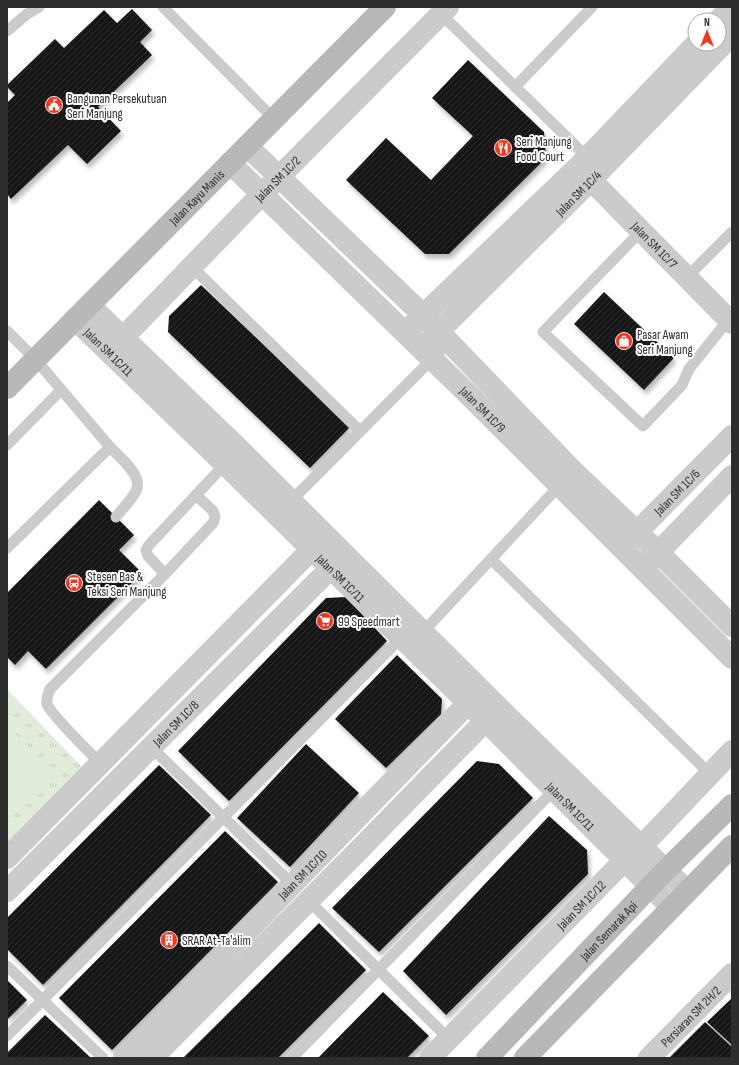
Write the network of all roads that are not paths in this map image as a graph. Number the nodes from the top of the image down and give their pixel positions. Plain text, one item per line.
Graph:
1 (39, 7) edge
2 (163, 7) edge
3 (385, 7) edge
4 (592, 7) edge
5 (444, 11) edge
6 (7, 31) edge
7 (732, 35) edge
8 (689, 52) edge
9 (515, 87) junction
10 (274, 119) junction
11 (247, 146) junction
12 (230, 163) junction
13 (589, 168) junction
14 (279, 177) junction
15 (262, 194) junction
16 (642, 231) junction
17 (732, 232) edge
18 (192, 267) junction
19 (687, 277) junction
20 (82, 312) junction
21 (423, 315) junction
22 (730, 321) edge
23 (7, 331) edge
24 (406, 333) junction
25 (444, 337) junction
26 (116, 345) junction
27 (426, 353) junction
28 (36, 360) junction
29 (7, 388) edge
30 (61, 390) junction
31 (360, 431) junction
32 (732, 436) edge
33 (7, 445) edge
34 (110, 447) junction
35 (232, 456) junction
36 (732, 476) edge
37 (559, 486) junction
38 (196, 495) junction
39 (291, 501) junction
40 (116, 517) dead end
41 (638, 533) junction
42 (319, 543) junction
43 (7, 548) edge
44 (621, 548) junction
45 (659, 553) junction
46 (491, 559) junction
47 (337, 561) junction
48 (642, 569) junction
49 (165, 574) junction
50 (729, 618) edge
51 (423, 632) junction
52 (401, 638) junction
53 (732, 658) edge
54 (474, 697) junction
55 (492, 714) junction
56 (151, 747) junction
57 (732, 751) edge
58 (100, 763) junction
59 (710, 774) junction
60 (554, 790) junction
61 (732, 805) edge
62 (224, 818) junction
63 (732, 846) edge
64 (640, 847) junction
65 (7, 858) edge
66 (624, 861) junction
67 (665, 871) junction
68 (292, 884) junction
69 (650, 887) junction
70 (7, 891) edge
71 (687, 891) junction
72 (309, 901) junction
73 (671, 907) junction
74 (7, 966) edge
75 (379, 970) junction
76 (732, 974) edge
77 (43, 1001) junction
78 (7, 1036) edge
79 (449, 1039) junction
80 (103, 1058) edge
81 (124, 1058) edge
82 (152, 1058) edge
83 (292, 1058) edge
84 (430, 1058) edge
85 (486, 1058) edge
86 (525, 1058) edge
87 (649, 1058) edge

1 - 6 lane
2 - 10 lane
3 - 10 street, Jalan Kayu Manis
4 - 9 lane
5 - 9 lane
5 - 14 street, Jalan SM 1C/2
7 - 13 street, Jalan SM 1C/4
8 - 13 street, Jalan SM 1C/4
9 - 13 lane
10 - 11 street, Jalan Kayu Manis
11 - 12 street, Jalan Kayu Manis
11 - 14 street, Jalan SM 1C/9
12 - 15 street, Jalan SM 1C/9
12 - 20 street, Jalan Kayu Manis
13 - 16 street, Jalan SM 1C/7
13 - 21 street, Jalan SM 1C/4
13 - 25 street, Jalan SM 1C/4
14 - 15 street, Jalan SM 1C/2
14 - 21 street, Jalan SM 1C/9
15 - 18 street, Jalan SM 1C/2
15 - 24 street, Jalan SM 1C/9
16 - 19 street, Jalan SM 1C/7
16 - 22 lane
17 - 19 lane
18 - 26 street, Jalan SM 1C/2
18 - 31 lane
19 - 22 street, Jalan SM 1C/7
20 - 26 street, Jalan SM 1C/11
20 - 28 street, Jalan Kayu Manis
21 - 24 street, Jalan SM 1C/4
21 - 25 street, Jalan SM 1C/9
23 - 28 lane
24 - 27 street, Jalan SM 1C/9
25 - 27 street, Jalan SM 1C/4
25 - 41 street, Jalan SM 1C/9
26 - 35 street, Jalan SM 1C/11
27 - 31 lane
27 - 37 street, Jalan SM 1C/9
28 - 29 street, Jalan Kayu Manis
28 - 30 lane
30 - 33 lane
30 - 34 lane
31 - 39 lane
32 - 41 street, Jalan SM 1C/6
34 - 40 lane
34 - 43 lane
35 - 38 lane
35 - 39 street, Jalan SM 1C/11
35 - 42 street, Jalan SM 1C/11
36 - 45 street
37 - 44 street, Jalan SM 1C/9
37 - 46 lane
38 - 49 lane
38 - 49 lane
39 - 42 street, Jalan SM 1C/11
41 - 44 street, Jalan SM 1C/6
41 - 45 street, Jalan SM 1C/9
42 - 47 street, Jalan SM 1C/11
42 - 58 street, Jalan SM 1C/8
44 - 48 street, Jalan SM 1C/9
45 - 48 street
45 - 50 street, Jalan SM 1C/9
46 - 51 lane
46 - 59 lane
47 - 51 street, Jalan SM 1C/11
47 - 52 street, Jalan SM 1C/11
47 - 56 street, Jalan SM 1C/8
48 - 53 street, Jalan SM 1C/9
49 - 58 lane
51 - 54 street, Jalan SM 1C/11
52 - 54 street, Jalan SM 1C/11
52 - 62 lane
54 - 55 street, Jalan SM 1C/11
54 - 68 street, Jalan SM 1C/10
55 - 60 street, Jalan SM 1C/11
55 - 64 street, Jalan SM 1C/11
55 - 72 street, Jalan SM 1C/10
56 - 62 lane
56 - 70 street, Jalan SM 1C/8
57 - 59 street, Jalan SM 1C/12
58 - 65 street, Jalan SM 1C/8
59 - 64 street, Jalan SM 1C/12
60 - 66 street, Jalan SM 1C/11
60 - 75 lane
61 - 67 street, Jalan Semarak Api
62 - 68 lane
62 - 77 lane
63 - 71 street
64 - 66 street, Jalan SM 1C/12
64 - 67 street, Jalan SM 1C/11
66 - 69 street, Jalan SM 1C/11
66 - 79 street, Jalan SM 1C/12
67 - 69 street, Jalan Semarak Api
67 - 71 street, Jalan SM 1C/11
68 - 81 street, Jalan SM 1C/10
69 - 73 street, Jalan SM 1C/11
69 - 85 street, Jalan Semarak Api
71 - 73 street
72 - 75 lane
72 - 82 street, Jalan SM 1C/10
73 - 86 street
74 - 77 lane
75 - 79 lane
75 - 83 lane
76 - 87 street, Persiaran SM 2H/2
77 - 78 lane
77 - 80 lane
79 - 84 street, Jalan SM 1C/12

